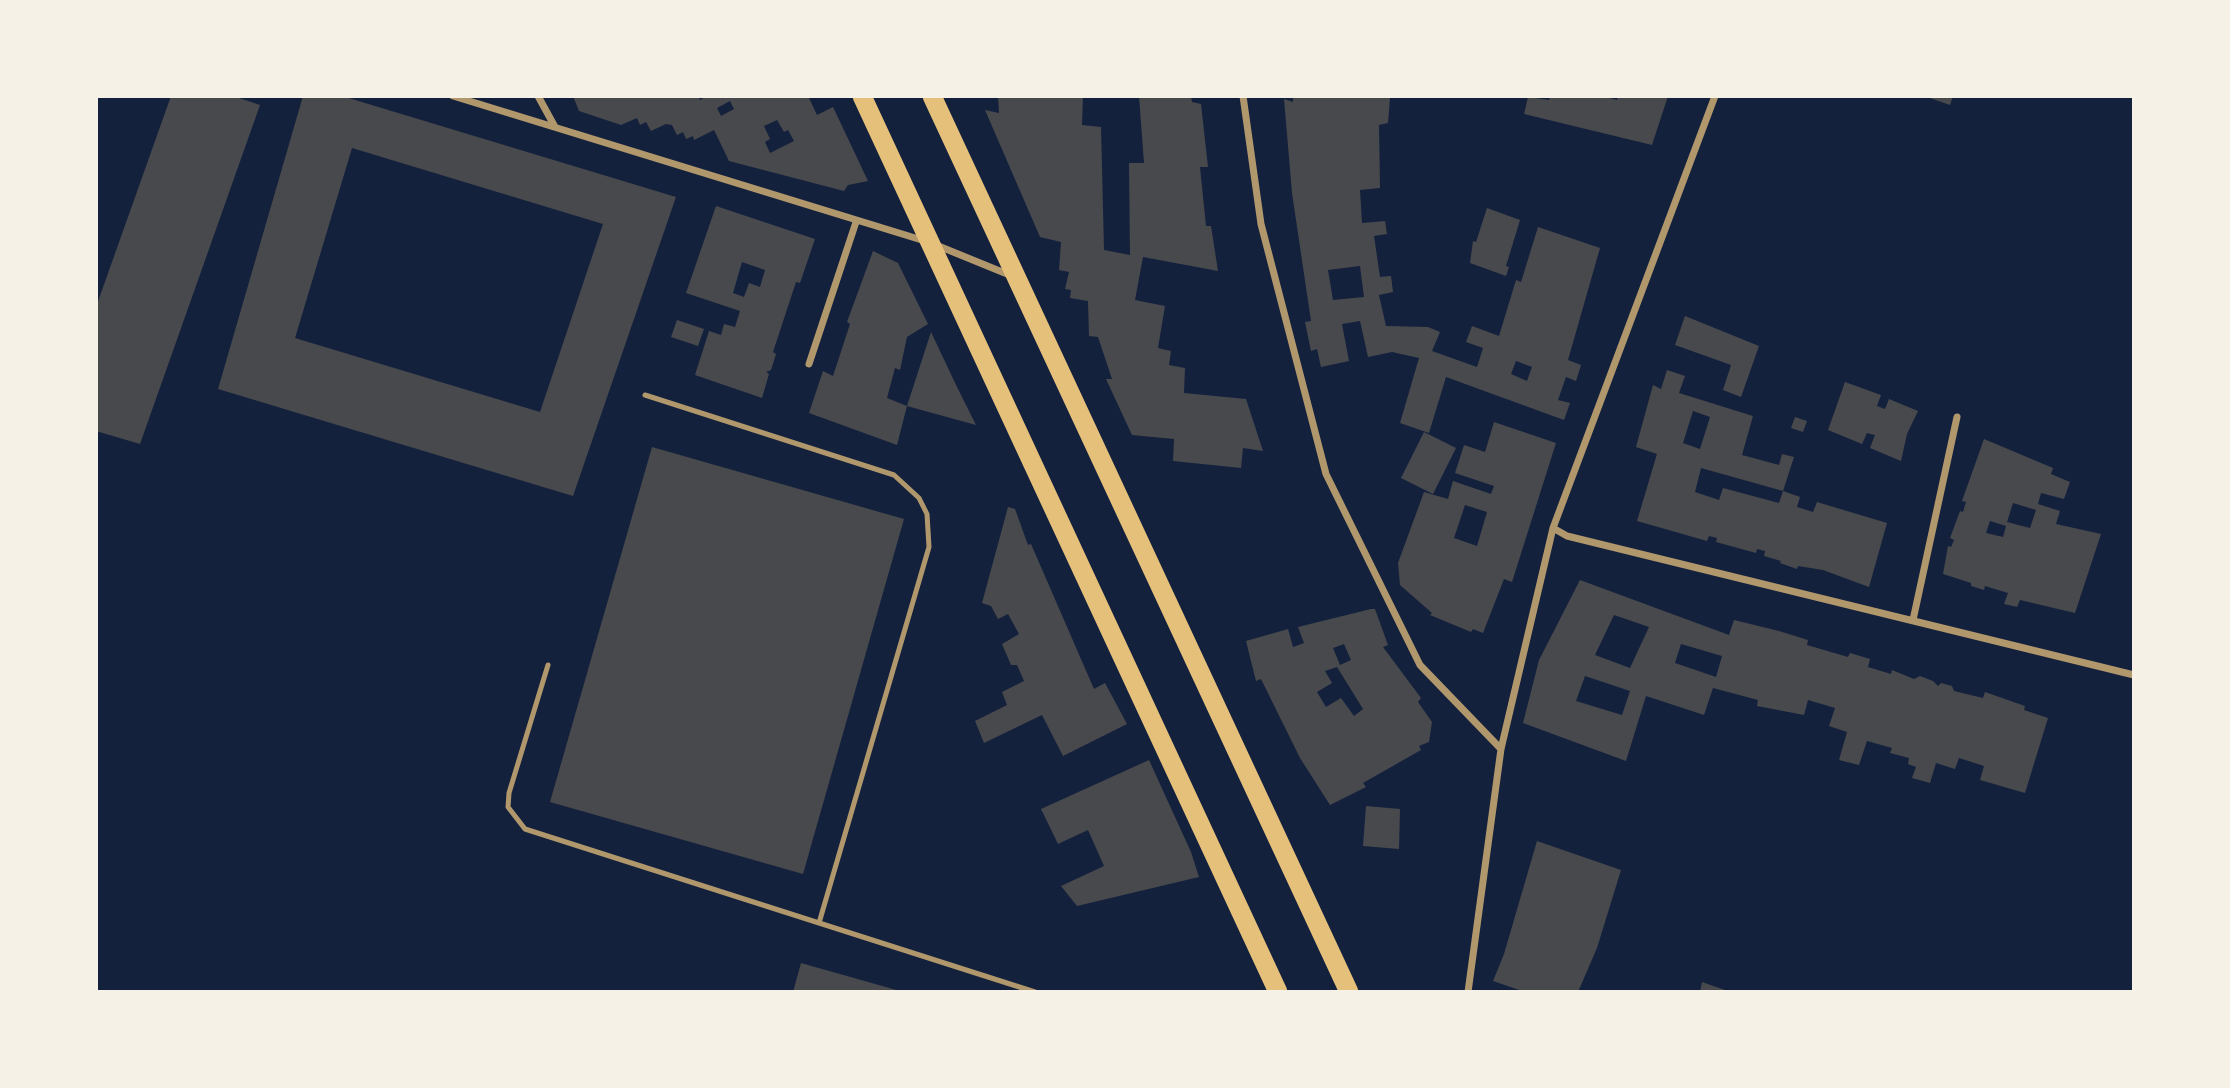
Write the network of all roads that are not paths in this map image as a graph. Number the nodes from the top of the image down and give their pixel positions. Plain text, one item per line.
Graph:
1 (453, 96) edge
2 (538, 96) edge
3 (862, 96) edge
4 (932, 96) edge
5 (1243, 96) edge
6 (1715, 96) edge
7 (555, 127) junction
8 (856, 222) junction
9 (930, 242) junction
10 (1016, 277) junction
11 (809, 364) dead end
12 (645, 395) dead end
13 (1957, 417) dead end
14 (1553, 528) junction
15 (1913, 620) junction
16 (548, 665) dead end
17 (2134, 675) edge
18 (1501, 750) junction
19 (819, 923) junction
20 (1035, 992) edge
21 (1278, 992) edge
22 (1349, 992) edge
23 (1468, 992) edge

1 - 7 street
2 - 7 street
3 - 9 highway
4 - 10 highway
5 - 18 street
6 - 14 street
7 - 8 street
8 - 9 street
8 - 11 street
9 - 10 street
9 - 21 highway
10 - 22 highway
12 - 19 lane
13 - 15 street
14 - 15 street
14 - 18 street
15 - 17 street
16 - 19 lane
18 - 23 street
19 - 20 lane

